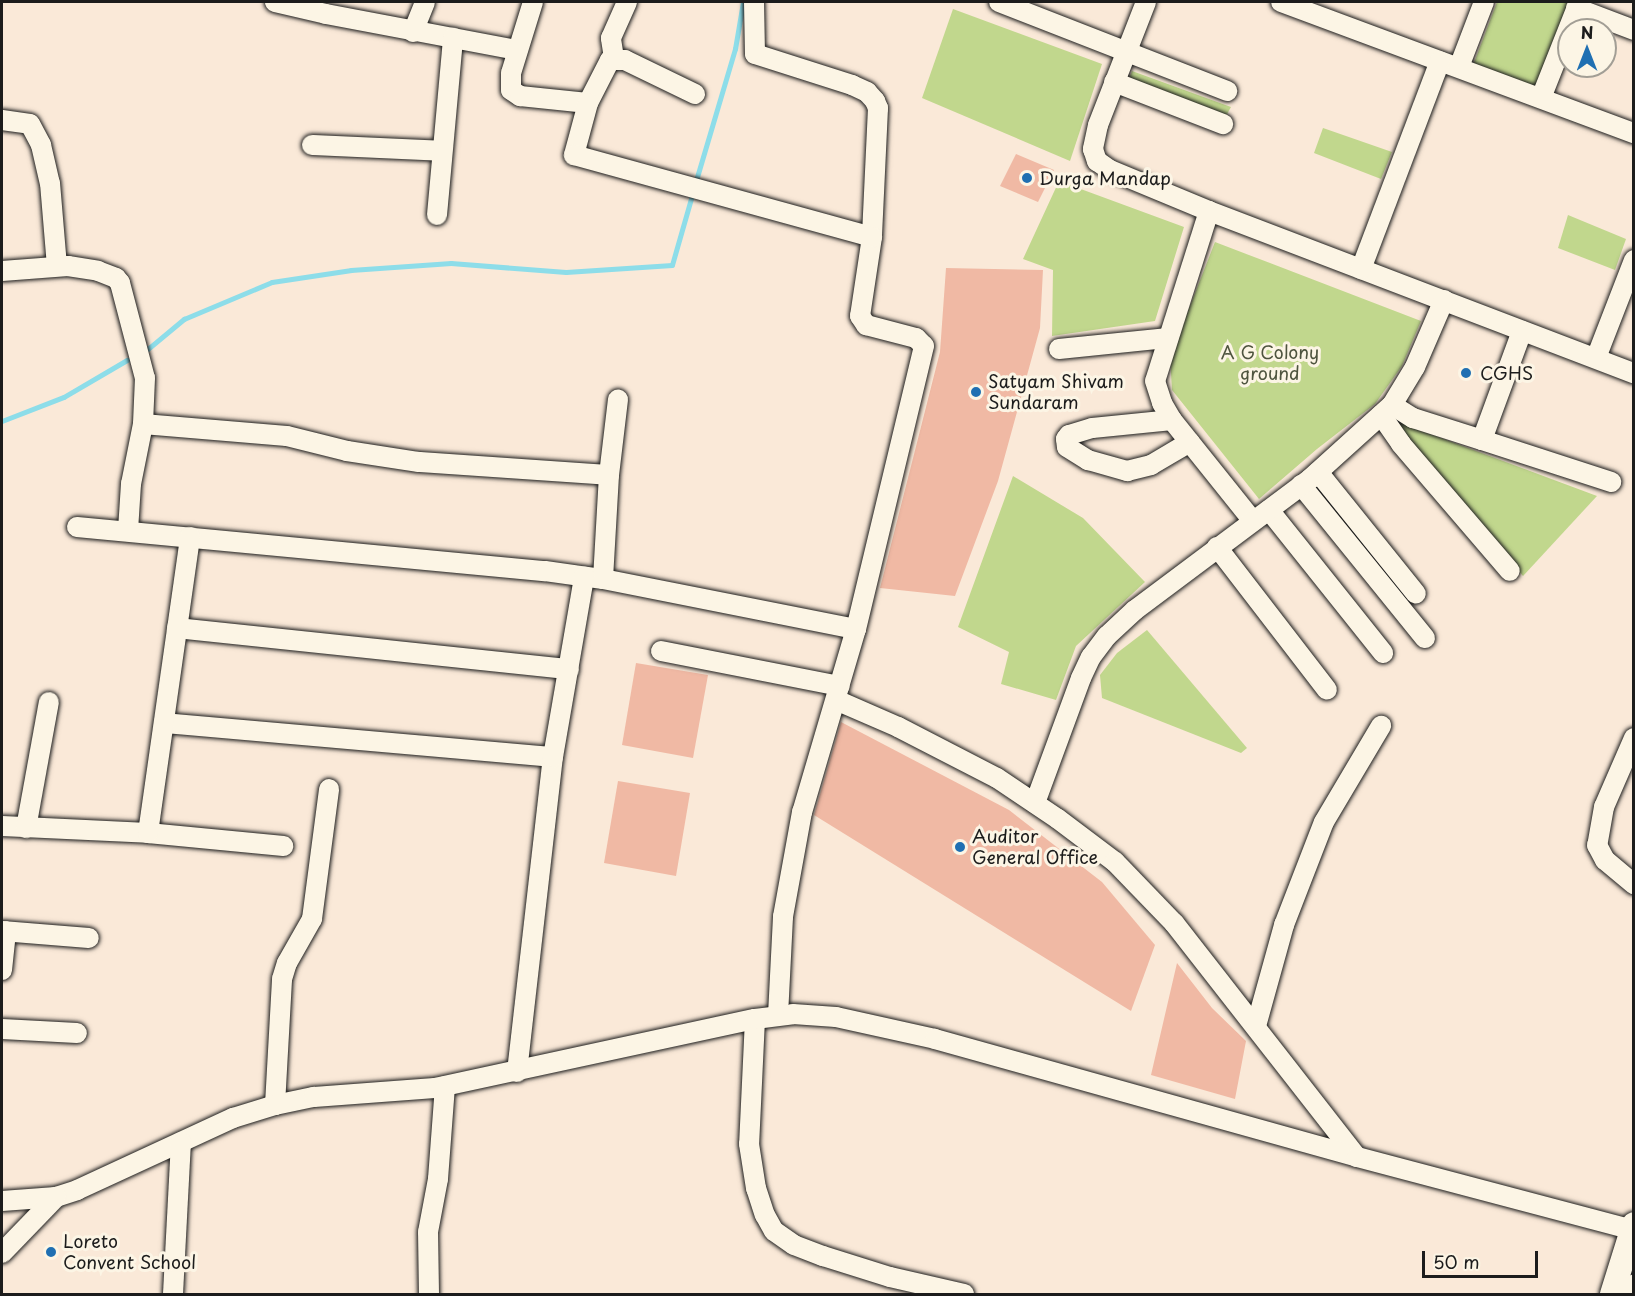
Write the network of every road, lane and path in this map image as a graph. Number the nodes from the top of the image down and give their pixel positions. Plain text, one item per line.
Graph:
1 (275, 2) edge
2 (425, 2) edge
3 (533, 2) edge
4 (627, 2) edge
5 (754, 2) edge
6 (999, 2) edge
7 (1146, 2) edge
8 (1281, 2) edge
9 (1484, 2) edge
10 (1577, 5) edge
11 (1634, 30) edge
12 (413, 32) junction
13 (453, 38) junction
14 (517, 50) junction
15 (1125, 53) junction
16 (614, 58) junction
17 (1450, 64) junction
18 (1114, 82) junction
19 (1227, 91) dead end
20 (695, 94) dead end
21 (1541, 98) junction
22 (588, 104) junction
23 (2, 120) edge
24 (1223, 124) dead end
25 (1634, 134) edge
26 (312, 145) dead end
27 (442, 151) junction
28 (1209, 211) junction
29 (437, 215) dead end
30 (872, 237) junction
31 (1634, 260) edge
32 (57, 266) junction
33 (1360, 269) junction
34 (2, 271) edge
35 (1444, 300) junction
36 (1522, 331) junction
37 (1168, 338) junction
38 (1059, 349) dead end
39 (1596, 358) junction
40 (1634, 373) edge
41 (618, 400) dead end
42 (1386, 410) junction
43 (1172, 420) junction
44 (142, 424) junction
45 (1482, 440) junction
46 (1190, 442) junction
47 (1318, 472) junction
48 (609, 475) junction
49 (1611, 482) dead end
50 (1301, 485) junction
51 (1261, 516) junction
52 (77, 527) dead end
53 (128, 531) junction
54 (190, 537) junction
55 (1217, 547) junction
56 (1510, 571) dead end
57 (594, 578) junction
58 (1416, 594) dead end
59 (177, 628) junction
60 (856, 629) junction
61 (1425, 638) dead end
62 (661, 651) dead end
63 (1383, 653) dead end
64 (569, 669) junction
65 (1328, 690) dead end
66 (838, 693) junction
67 (50, 702) dead end
68 (164, 723) junction
69 (1381, 726) dead end
70 (1634, 738) edge
71 (553, 756) junction
72 (329, 789) dead end
73 (1035, 803) junction
74 (2, 826) edge
75 (26, 828) junction
76 (148, 833) junction
77 (283, 846) dead end
78 (1634, 884) edge
79 (4, 931) edge
80 (89, 938) dead end
81 (2, 970) edge
82 (778, 1015) junction
83 (755, 1019) junction
84 (1256, 1026) junction
85 (2, 1029) edge
86 (77, 1033) dead end
87 (517, 1072) junction
88 (444, 1086) junction
89 (275, 1106) junction
90 (181, 1142) junction
91 (1357, 1157) junction
92 (56, 1197) junction
93 (2, 1201) edge
94 (1633, 1228) edge
95 (2, 1253) edge
96 (1634, 1287) edge
97 (173, 1294) edge
98 (429, 1294) edge
99 (964, 1294) edge
100 (1612, 1294) edge
101 (1631, 1294) edge

1 - 12 street
2 - 12 street
3 - 14 street
4 - 16 street
5 - 30 street
6 - 15 street
7 - 15 street
8 - 17 street
9 - 17 street
10 - 11 street
10 - 21 street
12 - 13 street
13 - 14 street
13 - 27 street
14 - 22 street
15 - 18 street
15 - 19 street
16 - 20 street
16 - 22 street
17 - 21 street
17 - 33 street
18 - 24 street
18 - 28 street
21 - 25 street
22 - 30 street
23 - 32 street
26 - 27 street
27 - 29 street
28 - 33 street
28 - 37 street
30 - 60 street
31 - 39 street
32 - 34 street
32 - 44 street
33 - 35 street
35 - 36 street
35 - 42 street
36 - 39 street
36 - 45 street
37 - 38 street
37 - 43 street
39 - 40 street
41 - 48 street
42 - 45 street
42 - 47 street
42 - 56 street
43 - 46 street
43 - 46 street
44 - 48 street
44 - 53 street
45 - 49 street
46 - 51 street
47 - 50 street
47 - 58 street
48 - 57 street
50 - 51 street
50 - 61 street
51 - 55 street
51 - 63 street
52 - 53 street
53 - 54 street
54 - 57 street
54 - 59 street
55 - 65 street
55 - 73 street
57 - 60 street
57 - 64 street
59 - 64 street
59 - 68 street
60 - 66 street
62 - 66 street
64 - 71 street
66 - 73 street
66 - 82 street
67 - 75 street
68 - 71 street
68 - 76 street
69 - 84 street
70 - 78 street
71 - 87 street
72 - 89 street
73 - 84 street
74 - 75 street
75 - 76 street
76 - 77 street
79 - 80 street
79 - 81 street
82 - 83 street
82 - 91 street
83 - 87 street
83 - 99 street
84 - 91 street
85 - 86 street
87 - 88 street
88 - 89 street
88 - 98 street
89 - 90 street
90 - 92 street
90 - 97 street
91 - 94 street
92 - 93 street
92 - 95 street
94 - 100 main road
96 - 101 main road

